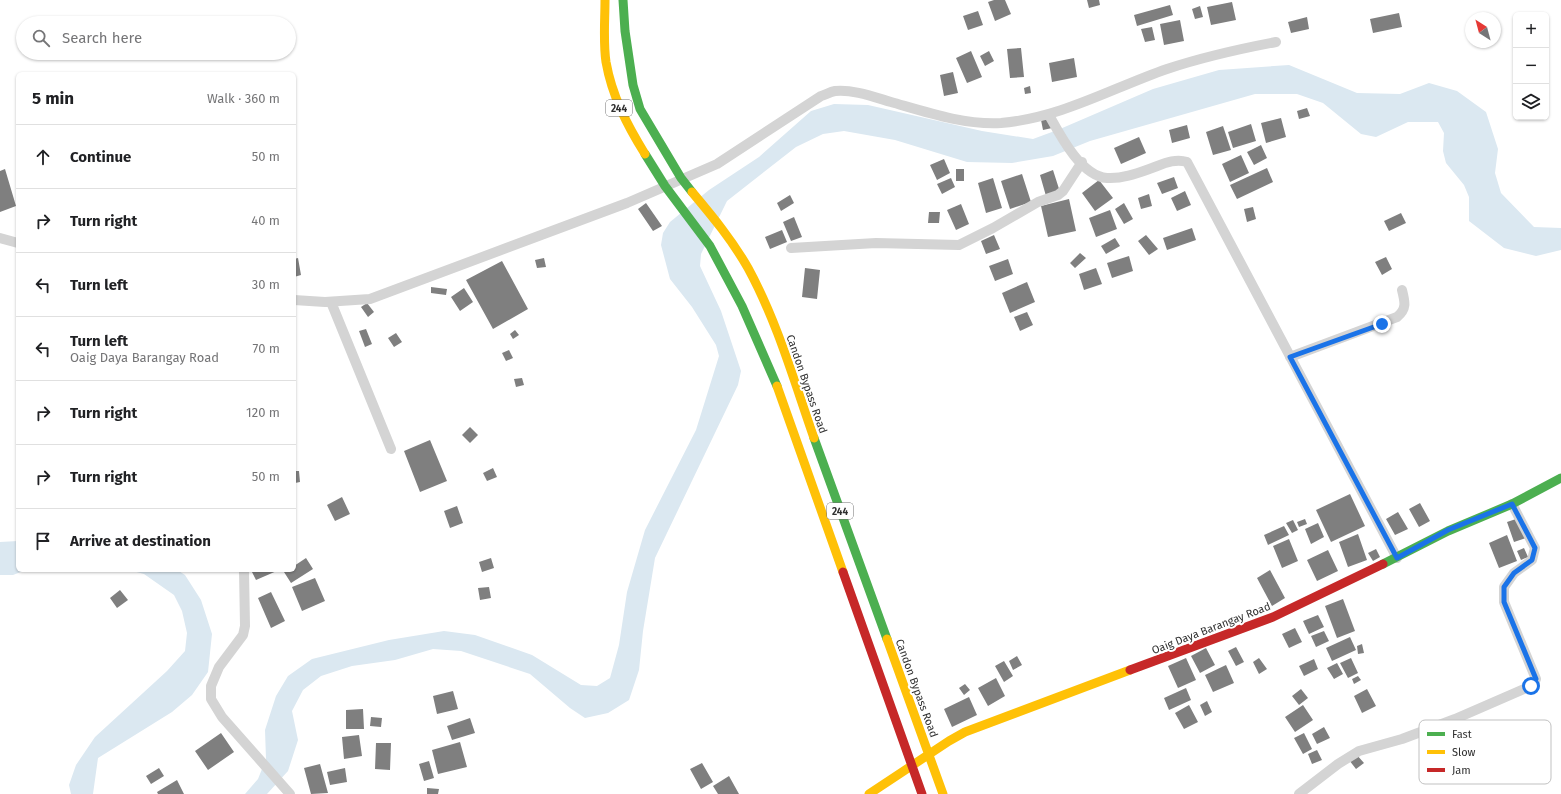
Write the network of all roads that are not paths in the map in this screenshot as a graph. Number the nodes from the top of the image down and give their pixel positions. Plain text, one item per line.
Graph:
1 (605, 0) edge
2 (623, 0) edge
3 (1276, 42) dead end
4 (1049, 115) junction
5 (1082, 162) junction
6 (681, 178) junction
7 (665, 186) junction
8 (0, 238) edge
9 (16, 242) edge
10 (791, 248) dead end
11 (1402, 290) dead end
12 (296, 300) edge
13 (331, 302) junction
14 (1290, 357) junction
15 (391, 449) dead end
16 (1561, 478) edge
17 (1512, 504) junction
18 (1397, 558) junction
19 (244, 572) edge
20 (1452, 720) edge
21 (1419, 733) edge
22 (929, 756) junction
23 (912, 768) junction
24 (287, 791) edge
25 (869, 794) edge
26 (922, 794) edge
27 (943, 794) edge
28 (1299, 794) edge

1 - 7 main road, 244
2 - 6 main road, Candon Bypass Road / 244
3 - 4 street
4 - 5 street
4 - 6 street
5 - 10 street
5 - 14 street
6 - 7 street
6 - 22 main road, Candon Bypass Road / 244
7 - 13 street
7 - 23 main road, 244
8 - 9 street
11 - 14 street
12 - 13 street
13 - 15 street
14 - 18 street
16 - 17 main road, Oaig Daya Barangay Road
17 - 18 main road, Oaig Daya Barangay Road
17 - 20 street
18 - 22 main road, Oaig Daya Barangay Road
19 - 24 street
21 - 28 street
22 - 23 main road, Oaig Daya Barangay Road
22 - 27 main road, Candon Bypass Road / 244
23 - 25 main road, Oaig Daya Barangay Road
23 - 26 main road, 244

